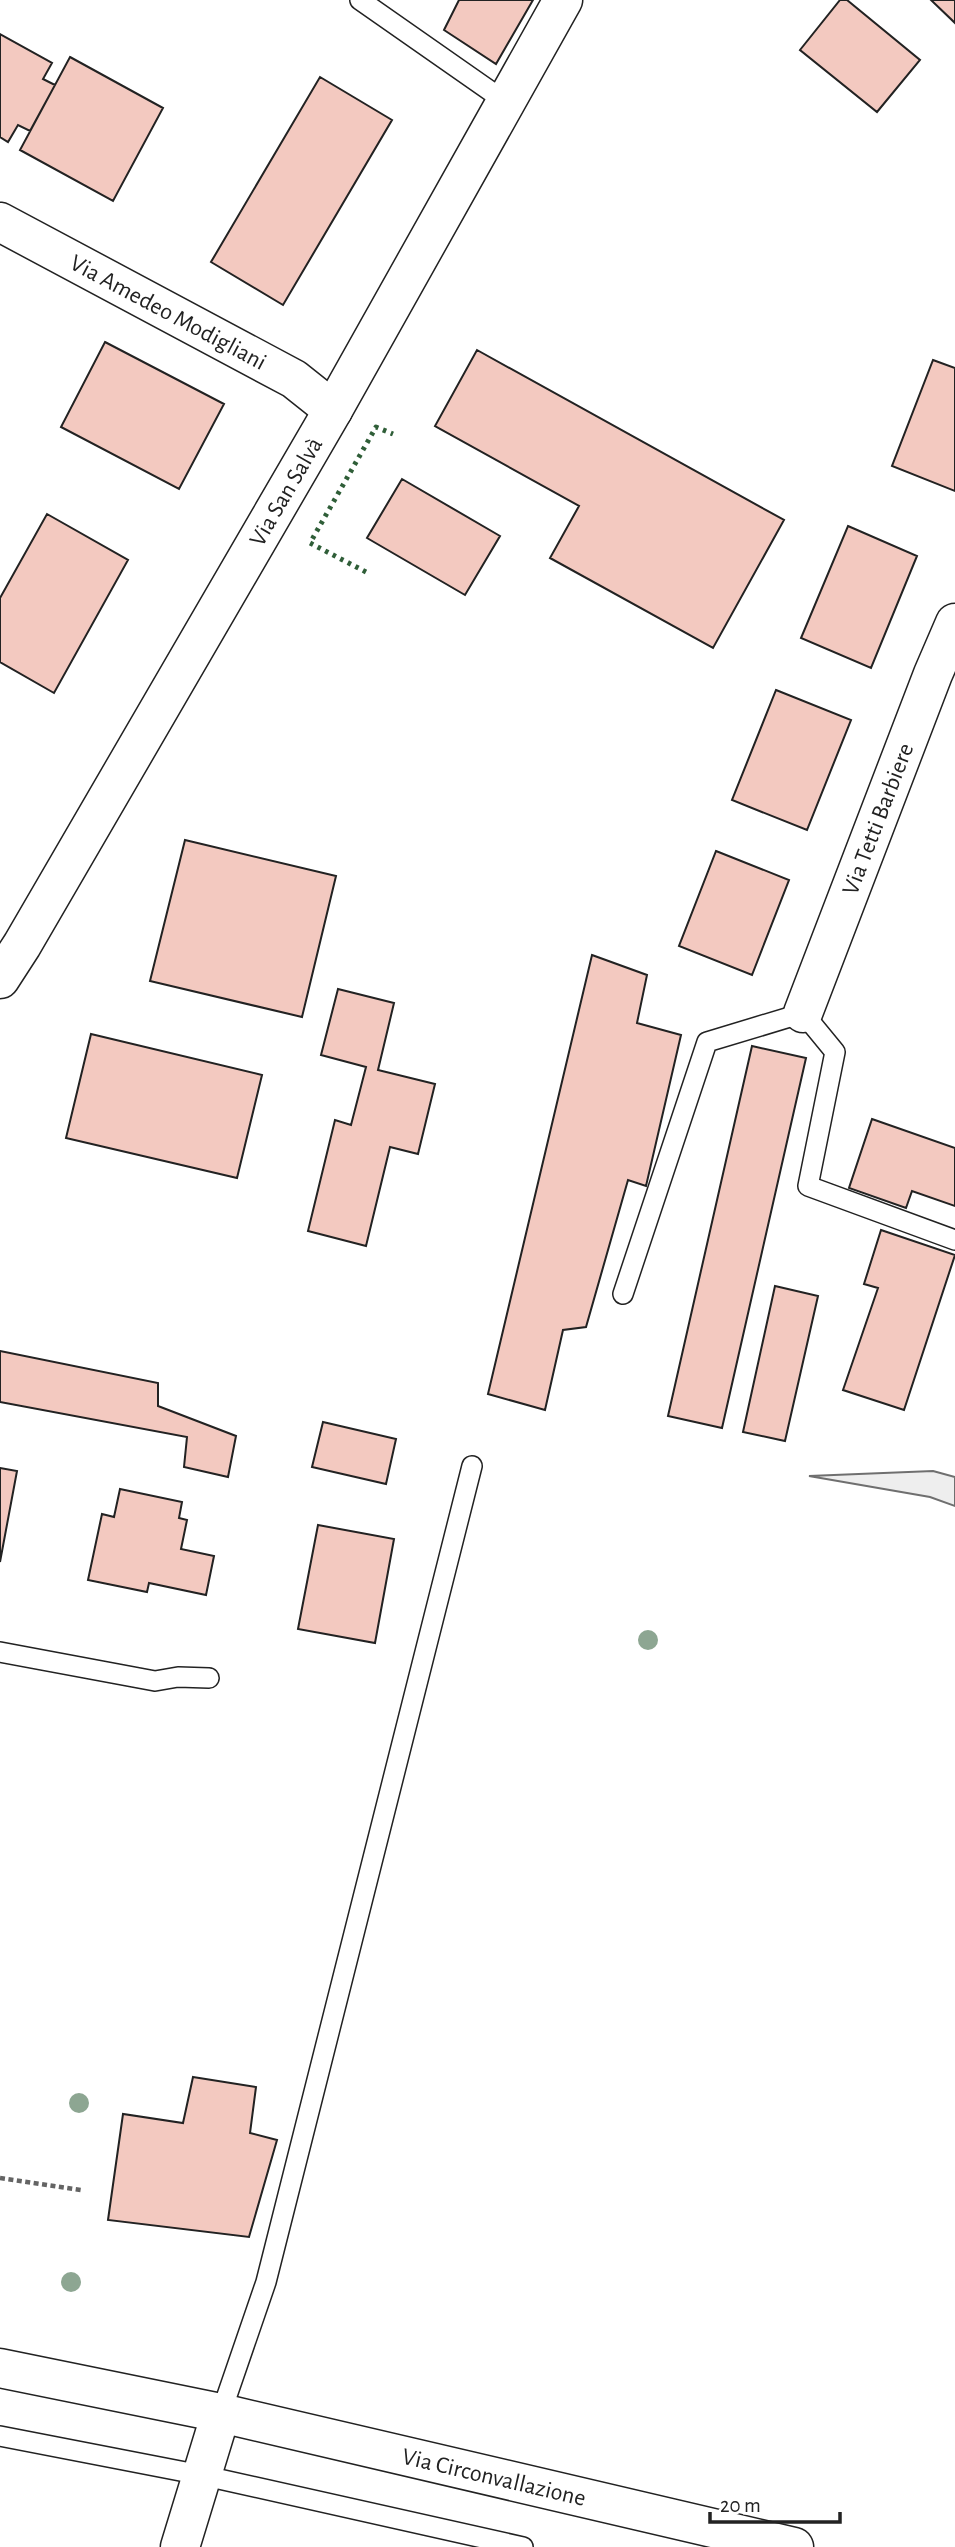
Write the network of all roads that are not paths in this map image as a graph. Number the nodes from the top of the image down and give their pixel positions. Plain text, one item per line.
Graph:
1 (360, 0) edge
2 (563, 0) edge
3 (506, 102) junction
4 (0, 222) edge
5 (333, 410) junction
6 (955, 623) edge
7 (0, 979) edge
8 (803, 1013) junction
9 (955, 1240) edge
10 (623, 1293) dead end
11 (472, 1466) dead end
12 (0, 1652) edge
13 (209, 1678) dead end
14 (0, 2368) edge
15 (221, 2413) junction
16 (0, 2436) edge
17 (201, 2475) junction
18 (777, 2545) edge
19 (180, 2547) edge
20 (523, 2547) edge

1 - 3 lane
2 - 3 street, Via San Salvà
3 - 5 street, Via San Salvà
4 - 5 street, Via Amedeo Modigliani
5 - 7 street, Via San Salvà
6 - 8 street, Via Tetti Barbiere
8 - 9 lane
8 - 10 lane
11 - 15 lane
12 - 13 lane
14 - 15 street, Via Circonvallazione
15 - 17 street
15 - 18 street, Via Circonvallazione
16 - 17 lane
17 - 19 street
17 - 20 lane

